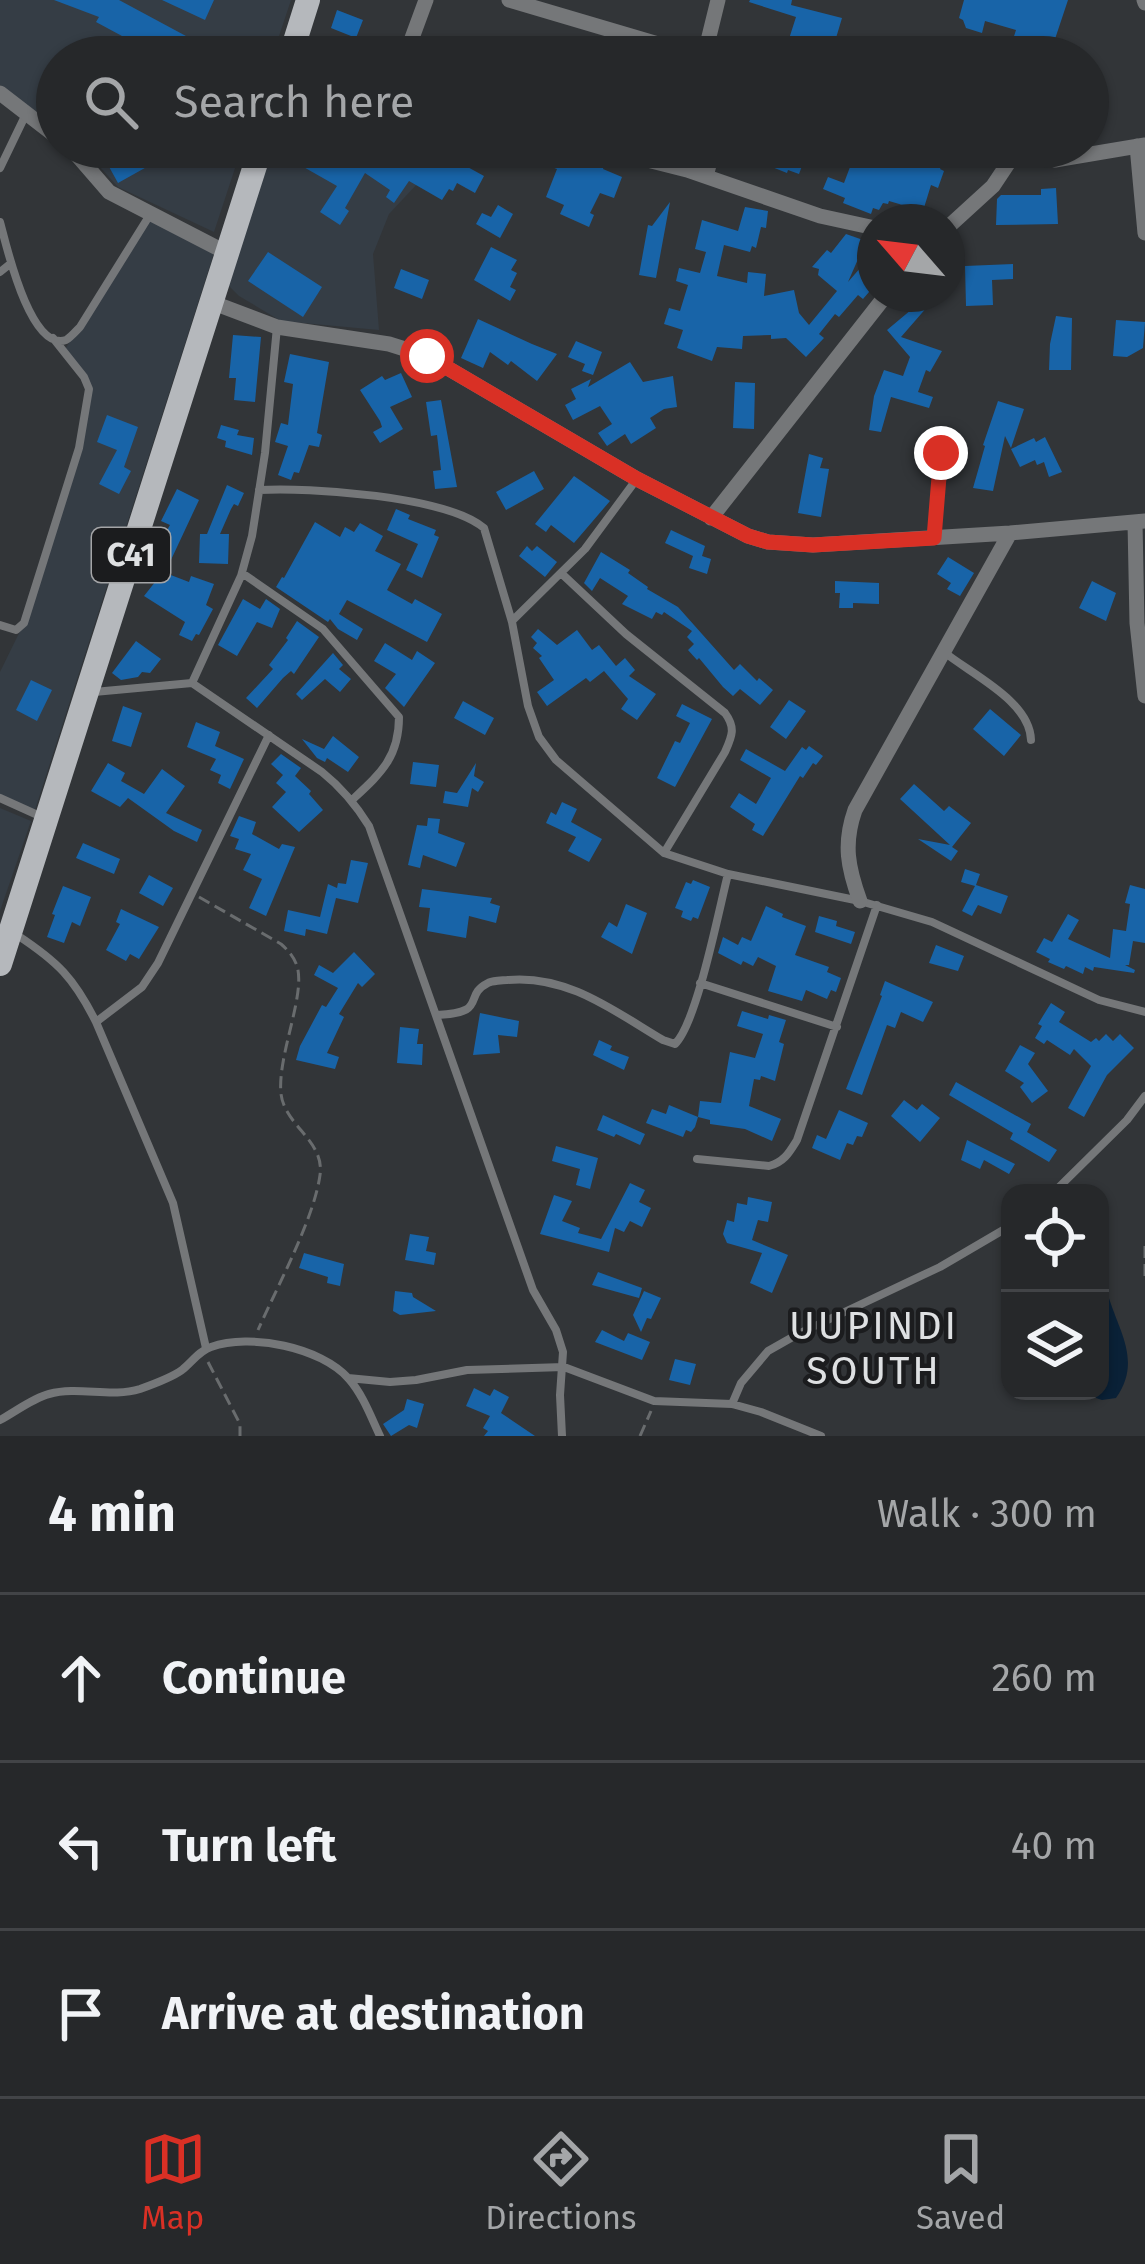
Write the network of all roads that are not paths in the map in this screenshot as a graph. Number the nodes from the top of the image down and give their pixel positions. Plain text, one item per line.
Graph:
1 (308, 0) edge
2 (426, 0) edge
3 (509, 0) edge
4 (718, 0) edge
5 (297, 36) edge
6 (413, 36) edge
7 (632, 36) edge
8 (709, 36) edge
9 (0, 93) edge
10 (26, 112) junction
11 (36, 120) edge
12 (1141, 146) edge
13 (1109, 151) edge
14 (0, 168) edge
15 (88, 168) edge
16 (254, 168) edge
17 (676, 168) edge
18 (708, 168) edge
19 (1002, 168) edge
20 (706, 176) junction
21 (965, 212) edge
22 (151, 213) junction
23 (0, 222) edge
24 (857, 223) edge
25 (1145, 233) edge
26 (227, 253) junction
27 (10, 264) junction
28 (0, 272) edge
29 (212, 302) junction
30 (873, 312) edge
31 (277, 326) junction
32 (53, 338) junction
33 (938, 436) dead end
34 (637, 479) junction
35 (259, 490) junction
36 (711, 518) junction
37 (1140, 522) edge
38 (1010, 533) junction
39 (934, 538) junction
40 (561, 572) junction
41 (242, 573) junction
42 (512, 622) junction
43 (0, 625) edge
44 (944, 652) junction
45 (192, 683) junction
46 (87, 693) junction
47 (1145, 696) edge
48 (268, 735) junction
49 (1031, 740) dead end
50 (0, 798) edge
51 (352, 800) junction
52 (47, 819) junction
53 (664, 853) junction
54 (728, 874) junction
55 (868, 903) junction
56 (10, 931) junction
57 (0, 964) edge
58 (700, 983) junction
59 (1145, 1012) edge
60 (437, 1015) junction
61 (96, 1022) junction
62 (837, 1028) junction
63 (1145, 1096) edge
64 (697, 1160) dead end
65 (1062, 1184) edge
66 (1001, 1231) edge
67 (206, 1348) junction
68 (564, 1367) junction
69 (348, 1378) junction
70 (732, 1404) junction
71 (0, 1420) edge
72 (380, 1436) edge
73 (562, 1436) edge
74 (821, 1436) edge

1 - 5 main road
2 - 6 street
3 - 7 street
4 - 8 street
9 - 10 street
10 - 11 street
10 - 14 lane
12 - 13 street
12 - 25 street
15 - 22 street
16 - 26 main road, C41
17 - 20 street
18 - 20 street
19 - 21 street
20 - 24 street
22 - 26 street
22 - 32 lane
23 - 27 lane
26 - 29 main road, C41
27 - 28 lane
27 - 32 lane
29 - 31 street
29 - 46 main road, C41
30 - 36 street
31 - 34 street
31 - 35 lane
32 - 43 lane
33 - 39 lane
34 - 36 street
34 - 40 lane
35 - 41 lane
35 - 42 lane
36 - 39 street
37 - 38 street
37 - 47 street
38 - 39 street
38 - 44 street
40 - 42 lane
40 - 53 lane
41 - 45 lane
41 - 51 lane
42 - 53 lane
44 - 49 lane
44 - 55 street
45 - 46 lane
45 - 48 lane
46 - 52 main road, C41
48 - 51 lane
48 - 61 lane
50 - 52 lane
51 - 60 lane
52 - 56 main road, C41
53 - 54 lane
54 - 55 lane
54 - 58 lane
55 - 59 lane
55 - 62 lane
56 - 57 main road, C41
56 - 61 lane
58 - 60 lane
58 - 62 lane
60 - 68 lane
61 - 67 lane
62 - 64 lane
63 - 65 lane
66 - 70 lane
67 - 69 lane
67 - 71 lane
68 - 69 lane
68 - 70 lane
68 - 73 lane
69 - 72 lane
70 - 74 lane

